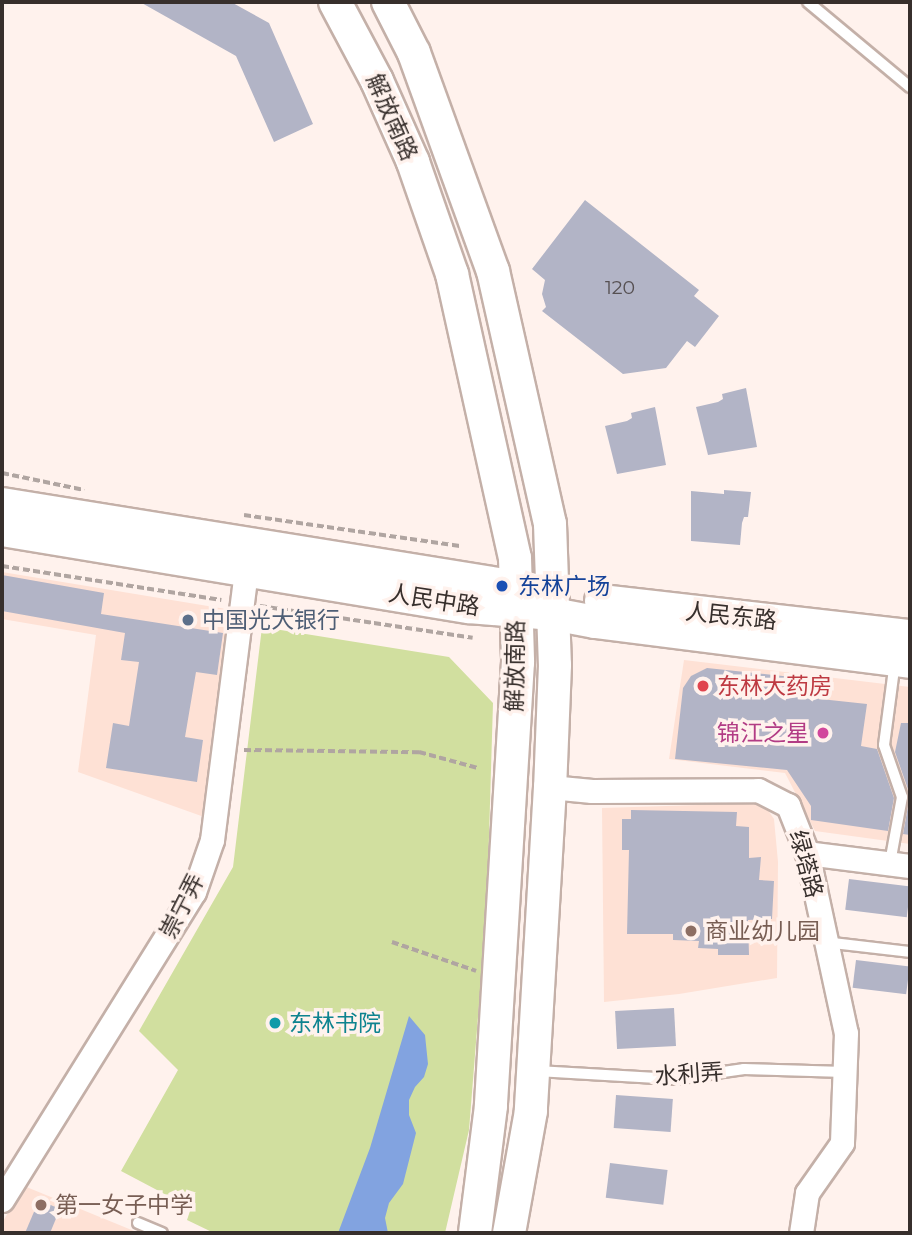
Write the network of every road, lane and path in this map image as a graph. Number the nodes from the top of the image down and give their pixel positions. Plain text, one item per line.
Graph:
1 (335, 2) edge
2 (388, 2) edge
3 (417, 2) edge
4 (808, 2) edge
5 (414, 53) junction
6 (910, 87) edge
7 (2, 473) edge
8 (97, 492) dead end
9 (2, 504) edge
10 (232, 514) dead end
11 (2, 530) edge
12 (460, 546) dead end
13 (246, 569) junction
14 (515, 599) junction
15 (552, 604) junction
16 (904, 648) edge
17 (225, 750) junction
18 (478, 768) dead end
19 (550, 787) junction
20 (807, 853) junction
21 (900, 864) edge
22 (392, 942) dead end
23 (825, 942) junction
24 (910, 952) edge
25 (498, 978) junction
26 (533, 1071) junction
27 (845, 1072) junction
28 (2, 1200) edge
29 (138, 1223) dead end
30 (162, 1233) edge
31 (475, 1233) edge
32 (509, 1233) edge
33 (802, 1233) edge

1 - 14 main road, 解放南路
2 - 5 main road, 解放南路
3 - 5 main road
4 - 6 lane
5 - 15 main road, 解放南路
7 - 8 path
9 - 14 main road, 人民中路
10 - 12 path
11 - 13 main road, 人民中路
13 - 14 main road, 人民中路
13 - 17 street, 崇宁弄
14 - 15 main road, 人民中路
14 - 25 main road, 解放南路
15 - 16 main road, 人民东路
15 - 19 main road, 解放南路
16 - 21 lane
17 - 18 path
17 - 28 street, 崇宁弄
19 - 20 street, 绿塔路
19 - 26 main road, 解放南路
20 - 21 street
20 - 23 street, 绿塔路
22 - 25 path
23 - 24 lane
23 - 27 street, 绿塔路
25 - 31 main road, 解放南路
26 - 27 lane, 水利弄
26 - 32 main road, 解放南路
27 - 33 street, 绿塔路
29 - 30 lane

